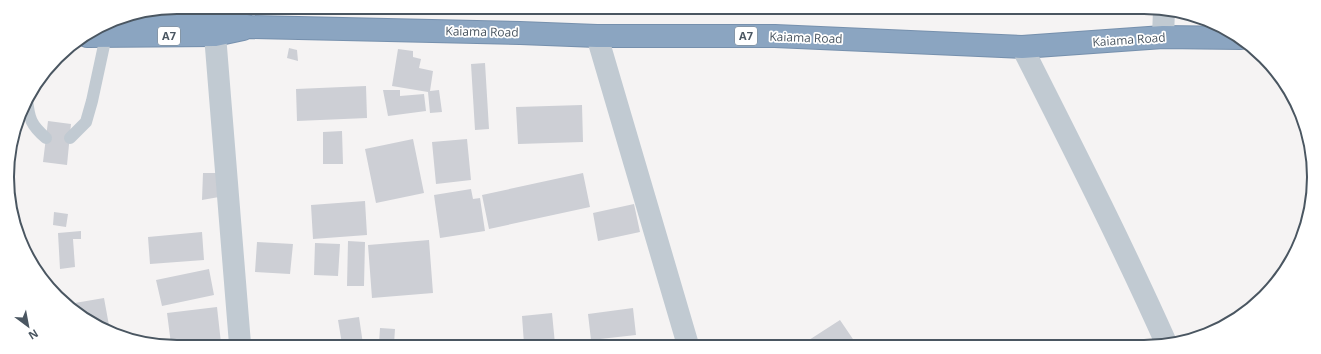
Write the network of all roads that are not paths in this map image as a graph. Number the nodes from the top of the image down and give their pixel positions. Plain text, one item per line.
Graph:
1 (1164, 15) edge
2 (141, 18) edge
3 (250, 27) junction
4 (215, 35) junction
5 (96, 36) edge
6 (598, 36) junction
7 (1164, 37) junction
8 (1229, 38) edge
9 (1022, 48) junction
10 (28, 110) edge
11 (46, 138) dead end
12 (70, 138) dead end
13 (1164, 339) edge
14 (240, 340) edge
15 (687, 340) edge

1 - 7 street
2 - 3 highway, Kaiama Road / A7
3 - 4 highway, Kaiama Road / A7
3 - 6 highway, Kaiama Road / A7
4 - 5 highway, Kaiama Road / A7
4 - 14 street
5 - 12 lane
6 - 9 highway, Kaiama Road / A7
6 - 15 street
7 - 8 highway, Kaiama Road / A7
7 - 9 highway, Kaiama Road / A7
9 - 13 street
10 - 11 lane

